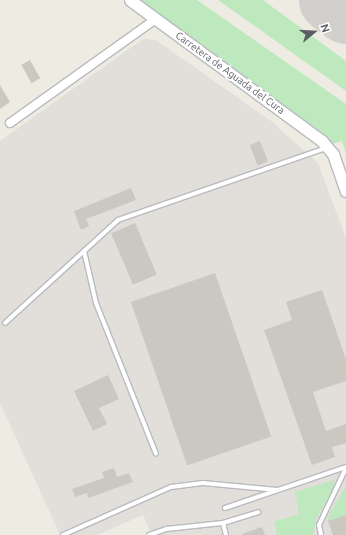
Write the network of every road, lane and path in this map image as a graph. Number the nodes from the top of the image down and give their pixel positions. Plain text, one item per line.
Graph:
1 (130, 0) edge
2 (156, 19) junction
3 (10, 123) dead end
4 (328, 147) junction
5 (346, 191) edge
6 (84, 251) junction
7 (5, 322) dead end
8 (156, 454) dead end
9 (346, 468) edge
10 (278, 490) junction
11 (225, 508) dead end
12 (258, 512) dead end
13 (222, 523) junction
14 (63, 535) edge
15 (149, 535) edge
16 (226, 535) edge
17 (322, 535) edge

1 - 2 street, Carretera de Aguada del Cura
2 - 3 street
2 - 4 street, Carretera de Aguada del Cura
4 - 5 street
4 - 6 lane
6 - 7 lane
6 - 8 lane
9 - 10 lane
9 - 17 lane
10 - 11 lane
10 - 14 lane
12 - 13 lane
13 - 15 lane
13 - 16 lane

